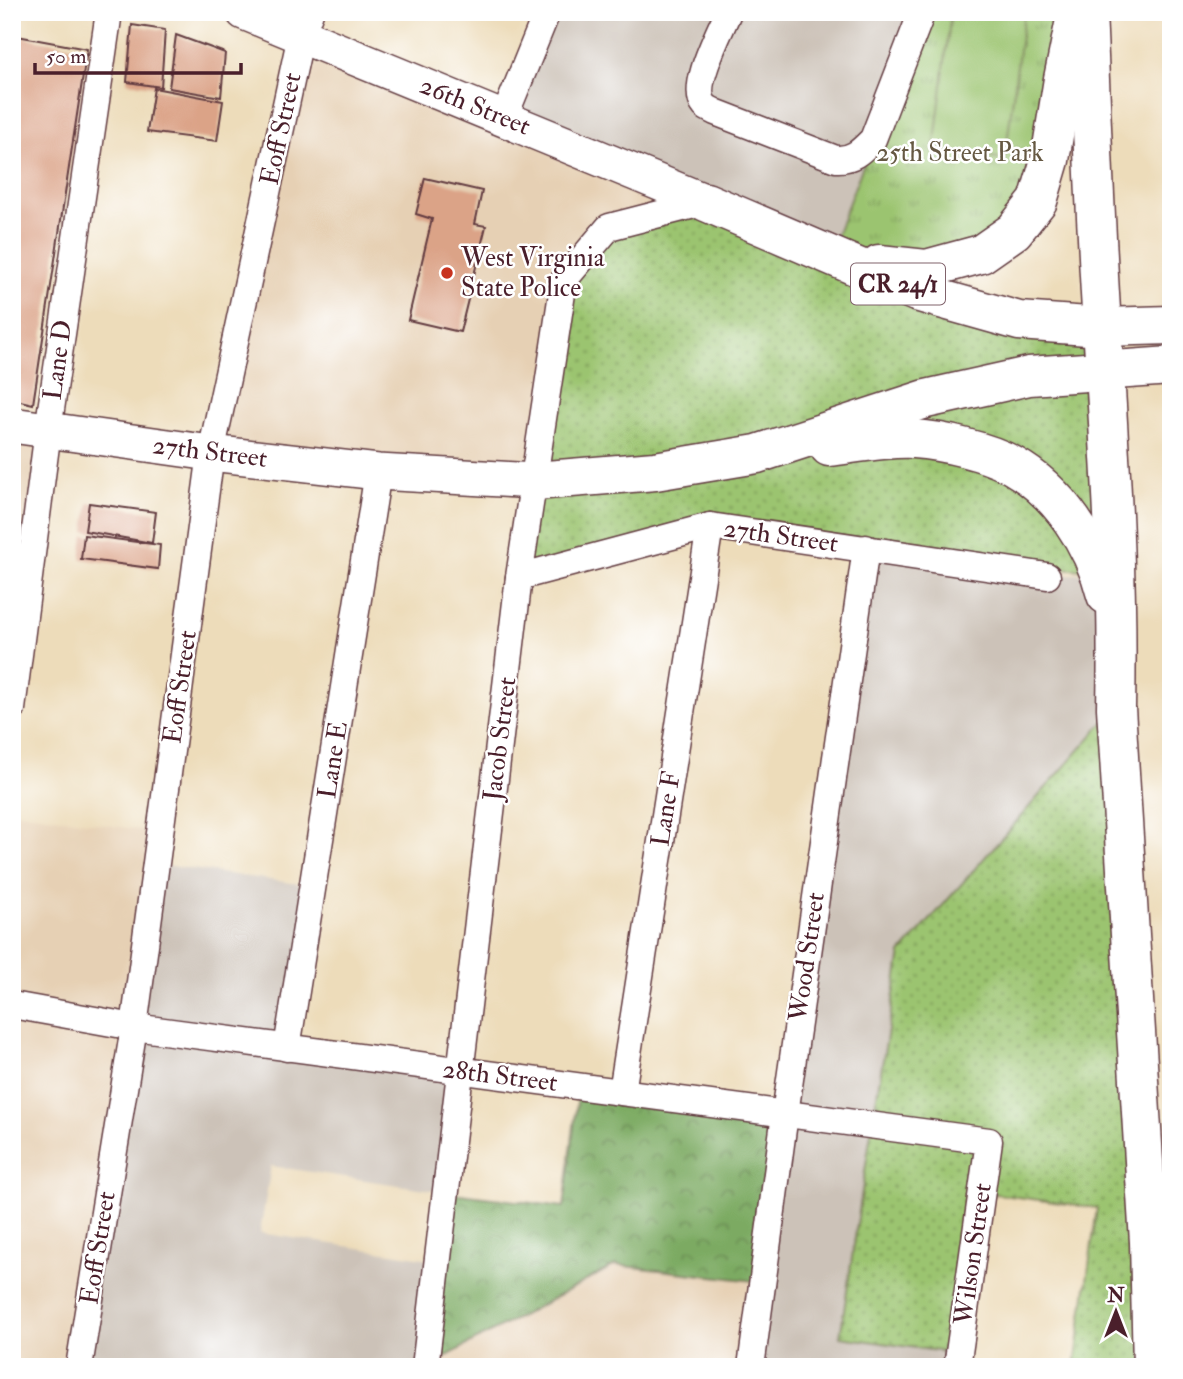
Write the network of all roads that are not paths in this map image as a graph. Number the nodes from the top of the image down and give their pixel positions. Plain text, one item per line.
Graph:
1 (109, 12) edge
2 (244, 12) edge
3 (547, 12) edge
4 (728, 12) edge
5 (922, 12) edge
6 (1077, 12) edge
7 (1087, 12) edge
8 (305, 24) edge
9 (504, 118) junction
10 (705, 202) junction
11 (847, 260) junction
12 (1171, 325) edge
13 (1102, 327) junction
14 (1171, 366) edge
15 (1106, 371) junction
16 (12, 425) edge
17 (48, 430) junction
18 (211, 453) junction
19 (757, 454) junction
20 (378, 472) junction
21 (535, 481) junction
22 (710, 526) junction
23 (866, 548) junction
24 (1047, 576) dead end
25 (519, 577) junction
26 (1118, 640) junction
27 (12, 709) edge
28 (12, 1005) edge
29 (134, 1027) junction
30 (287, 1048) junction
31 (460, 1071) junction
32 (622, 1092) junction
33 (785, 1114) junction
34 (989, 1140) joint
35 (1149, 1361) edge
36 (79, 1367) edge
37 (425, 1367) edge
38 (751, 1367) edge
39 (957, 1367) edge

1 - 17 street, Lane D
2 - 8 main road, 26th Street
3 - 9 street
4 - 5 street
6 - 11 highway
7 - 13 highway
8 - 9 main road, 26th Street / CR 24/1
8 - 18 street, Eoff Street
9 - 10 main road, 26th Street / CR 24/1
10 - 11 highway, CR 24/1
10 - 21 street, Jacob Street
11 - 13 highway, CR 24/1
12 - 13 highway
13 - 15 highway
14 - 15 highway
15 - 19 highway
15 - 26 highway
16 - 17 main road, 27th Street
17 - 18 main road, 27th Street
17 - 27 street, Lane D
18 - 20 main road, 27th Street
18 - 29 street, Eoff Street
19 - 21 highway
19 - 26 highway
20 - 21 main road, 27th Street
20 - 30 street, Lane E
21 - 25 street, Jacob Street
22 - 23 street, 27th Street
22 - 25 street, 27th Street
22 - 32 street, Lane F
23 - 24 street, 27th Street
23 - 33 street, Wood Street
25 - 31 street, Jacob Street
26 - 35 highway
28 - 29 street, 28th Street
29 - 30 street, 28th Street
29 - 36 street, Eoff Street
30 - 31 street, 28th Street
31 - 32 street, 28th Street
31 - 37 street, Jacob Street
32 - 33 street, 28th Street
33 - 34 street, 28th Street
33 - 38 street, Wood Street
34 - 39 street, Wilson Street

